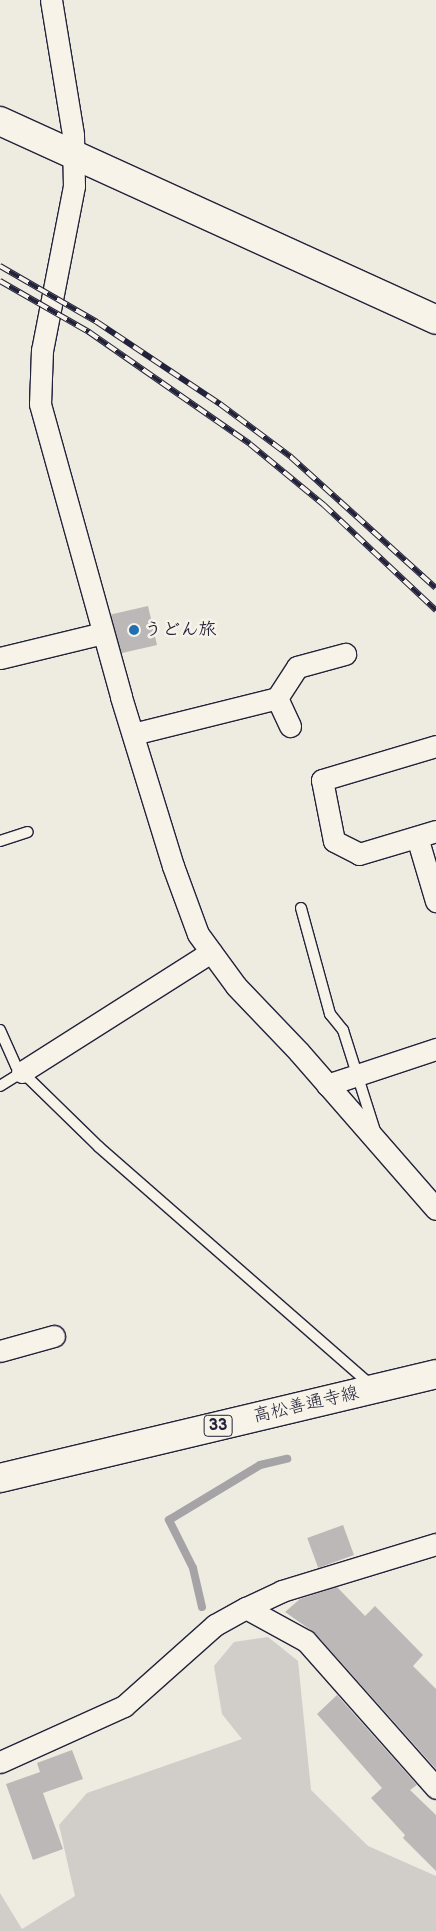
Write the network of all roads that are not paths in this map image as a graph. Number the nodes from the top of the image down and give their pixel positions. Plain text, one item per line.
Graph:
1 (51, 0) edge
2 (0, 121) edge
3 (74, 155) junction
4 (436, 320) edge
5 (104, 633) junction
6 (345, 654) dead end
7 (0, 658) edge
8 (277, 698) junction
9 (290, 726) dead end
10 (133, 734) junction
11 (436, 746) edge
12 (28, 832) dead end
13 (426, 834) edge
14 (0, 841) edge
15 (436, 902) edge
16 (301, 908) dead end
17 (211, 952) junction
18 (0, 1030) edge
19 (436, 1049) edge
20 (22, 1072) junction
21 (357, 1075) junction
22 (328, 1085) junction
23 (0, 1086) edge
24 (379, 1144) junction
25 (436, 1209) edge
26 (54, 1336) dead end
27 (0, 1351) edge
28 (436, 1374) edge
29 (375, 1389) junction
30 (0, 1478) edge
31 (436, 1544) edge
32 (246, 1608) junction
33 (0, 1762) edge
34 (436, 1788) edge

1 - 3 street
2 - 3 street
3 - 4 street
3 - 5 street
5 - 7 street
5 - 10 street
6 - 8 street
8 - 9 street
8 - 10 street
10 - 17 street
11 - 13 street
12 - 14 lane
13 - 15 street
16 - 21 lane
17 - 20 street
17 - 22 street
18 - 20 lane
19 - 21 street
20 - 23 lane
20 - 29 lane
21 - 22 street
21 - 24 lane
22 - 24 street
24 - 25 street
26 - 27 street
28 - 29 street, 高松善通寺線 / 33
29 - 30 street, 高松善通寺線 / 33
31 - 32 street
32 - 33 street
32 - 34 street

